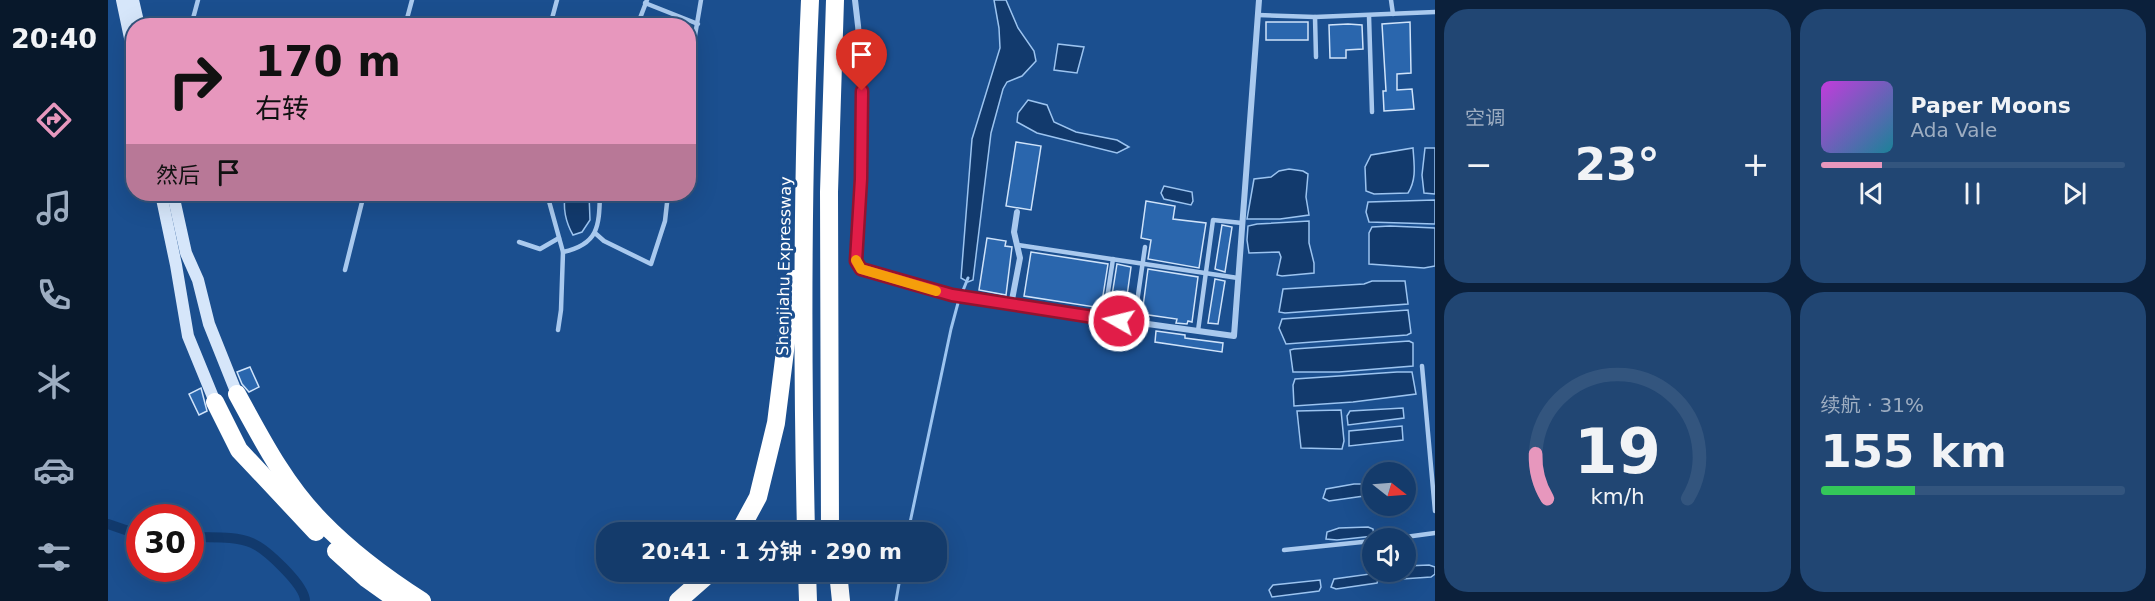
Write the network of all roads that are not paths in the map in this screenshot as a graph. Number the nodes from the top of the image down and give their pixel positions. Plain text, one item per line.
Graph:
1 (117, 0) edge
2 (122, 0) edge
3 (134, 0) edge
4 (198, 0) edge
5 (412, 0) edge
6 (557, 0) edge
7 (701, 0) edge
8 (810, 0) edge
9 (835, 0) edge
10 (855, 0) edge
11 (1259, 0) edge
12 (1391, 0) edge
13 (646, 2) edge
14 (1435, 12) edge
15 (1393, 14) junction
16 (1258, 15) junction
17 (1369, 16) junction
18 (1315, 17) junction
19 (137, 18) edge
20 (193, 18) edge
21 (407, 18) edge
22 (552, 18) edge
23 (640, 18) edge
24 (684, 18) edge
25 (126, 20) edge
26 (698, 24) joint
27 (126, 28) edge
28 (696, 31) edge
29 (1316, 57) dead end
30 (1372, 112) dead end
31 (805, 191) junction
32 (163, 201) edge
33 (174, 201) edge
34 (362, 201) edge
35 (549, 201) edge
36 (600, 201) edge
37 (667, 201) edge
38 (1017, 212) dead end
39 (1242, 223) junction
40 (595, 232) junction
41 (559, 238) junction
42 (519, 242) dead end
43 (1018, 245) junction
44 (1145, 246) dead end
45 (563, 252) junction
46 (1113, 259) junction
47 (1143, 263) junction
48 (345, 270) dead end
49 (1206, 273) junction
50 (1238, 278) junction
51 (1011, 305) junction
52 (1104, 318) junction
53 (1134, 323) junction
54 (558, 330) dead end
55 (1198, 331) junction
56 (1422, 366) dead end
57 (237, 394) joint
58 (215, 402) joint
59 (1428, 438) junction
60 (1435, 438) edge
61 (828, 472) junction
62 (1435, 511) edge
63 (744, 522) edge
64 (806, 522) edge
65 (830, 522) edge
66 (833, 522) edge
67 (1435, 533) edge
68 (1416, 536) edge
69 (1362, 542) edge
70 (1284, 550) dead end
71 (700, 582) edge
72 (807, 582) edge
73 (831, 582) edge
74 (839, 582) edge
75 (398, 601) edge
76 (422, 601) edge
77 (678, 601) edge
78 (808, 601) edge
79 (832, 601) edge
80 (841, 601) edge

1 - 27 main road
2 - 25 main road
3 - 19 main road
4 - 20 lane
5 - 21 lane
6 - 22 lane
7 - 26 lane
8 - 31 highway, Shenjiahu Expressway
9 - 61 highway
10 - 51 street
11 - 16 street
12 - 15 lane
13 - 23 lane
13 - 24 lane
14 - 15 lane
15 - 17 lane
16 - 18 lane
16 - 39 street
17 - 18 lane
17 - 30 lane
18 - 29 lane
26 - 28 lane
31 - 63 highway
31 - 64 highway, Shenjiahu Expressway
32 - 58 main road
33 - 57 main road
34 - 48 lane
35 - 41 lane
36 - 40 lane
37 - 40 lane
38 - 43 street
39 - 49 lane
39 - 50 street
40 - 45 lane
41 - 42 lane
41 - 45 lane
43 - 46 lane
43 - 51 street
44 - 47 lane
45 - 54 lane
46 - 47 lane
46 - 52 lane
47 - 49 lane
47 - 53 lane
49 - 50 lane
49 - 55 lane
50 - 55 street
51 - 52 street
52 - 53 street
53 - 55 street
56 - 59 lane
57 - 76 highway
58 - 75 highway
59 - 60 lane
59 - 62 lane
61 - 65 highway
61 - 66 highway
67 - 68 lane
69 - 70 lane
71 - 77 highway
72 - 78 highway
73 - 79 highway
74 - 80 highway

